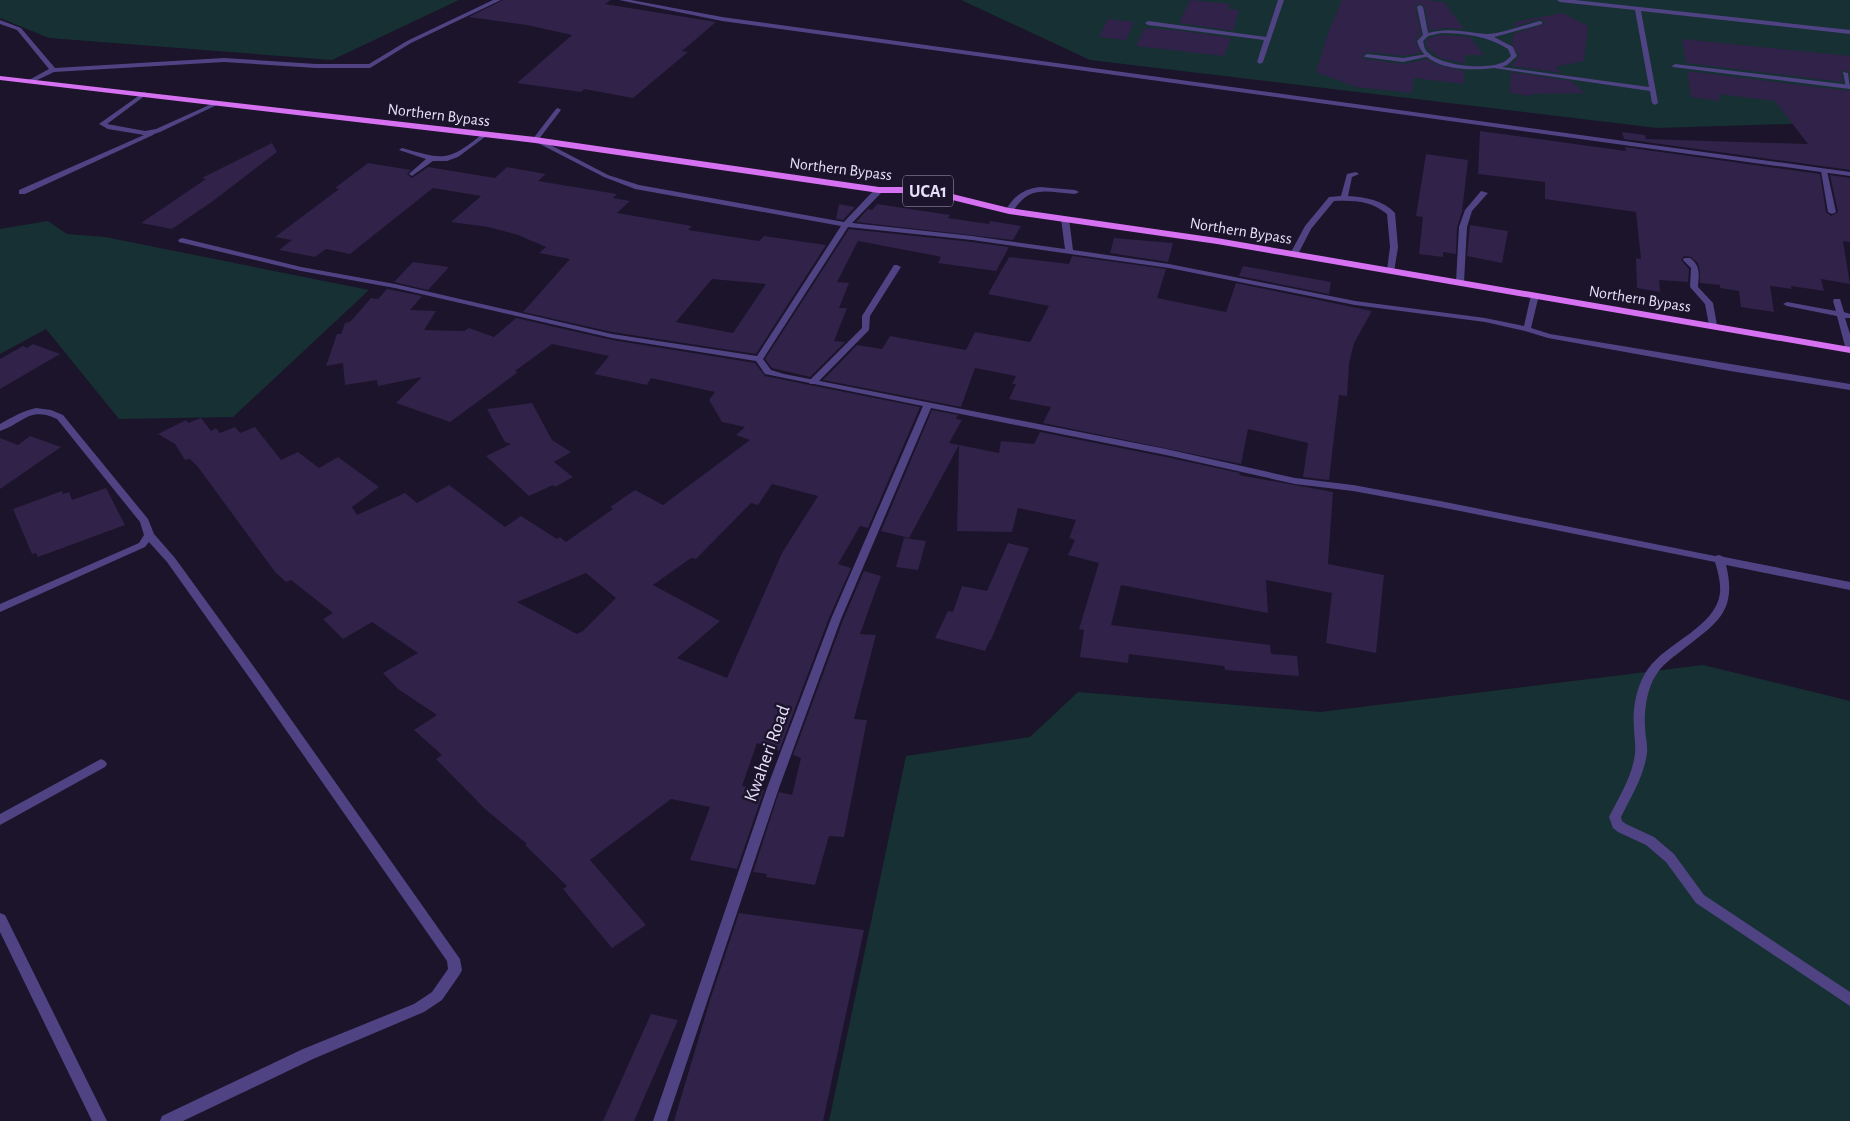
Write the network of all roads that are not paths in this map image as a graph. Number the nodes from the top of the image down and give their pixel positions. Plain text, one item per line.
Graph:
1 (498, 0) edge
2 (622, 0) edge
3 (1281, 0) edge
4 (1560, 0) edge
5 (1420, 7) dead end
6 (1638, 9) junction
7 (0, 22) edge
8 (1148, 23) dead end
9 (1540, 23) dead end
10 (1850, 32) edge
11 (1426, 35) junction
12 (1490, 36) junction
13 (1268, 38) junction
14 (1367, 56) dead end
15 (1427, 56) junction
16 (1260, 62) dead end
17 (1675, 66) dead end
18 (1491, 67) junction
19 (53, 70) junction
20 (1845, 74) dead end
21 (0, 78) edge
22 (31, 81) junction
23 (1849, 87) edge
24 (1652, 89) junction
25 (144, 94) junction
26 (218, 103) junction
27 (1655, 103) dead end
28 (558, 110) dead end
29 (158, 131) junction
30 (486, 134) junction
31 (535, 140) junction
32 (402, 150) dead end
33 (431, 159) junction
34 (1824, 171) junction
35 (412, 174) dead end
36 (1356, 174) dead end
37 (1850, 174) edge
38 (879, 190) junction
39 (22, 192) dead end
40 (1075, 192) dead end
41 (1484, 193) dead end
42 (1344, 198) junction
43 (1008, 211) junction
44 (1832, 212) dead end
45 (1065, 219) junction
46 (846, 225) junction
47 (182, 240) dead end
48 (1069, 252) junction
49 (1294, 254) junction
50 (1687, 260) dead end
51 (898, 267) dead end
52 (1391, 270) junction
53 (1460, 282) junction
54 (1535, 295) junction
55 (1837, 301) dead end
56 (1787, 304) dead end
57 (1846, 316) edge
58 (1713, 325) junction
59 (1527, 329) junction
60 (1850, 350) edge
61 (758, 360) junction
62 (813, 382) junction
63 (1850, 387) edge
64 (928, 405) junction
65 (0, 428) edge
66 (149, 535) junction
67 (1719, 558) junction
68 (1850, 586) edge
69 (0, 608) edge
70 (101, 764) dead end
71 (0, 820) edge
72 (0, 919) edge
73 (1850, 1000) edge
74 (100, 1121) edge
75 (167, 1121) edge
76 (660, 1121) edge

1 - 19 street
2 - 34 street
3 - 13 street
4 - 6 street
5 - 11 street
6 - 10 street
6 - 24 street
7 - 19 street
8 - 13 street
9 - 12 street
11 - 12 street
11 - 15 street
12 - 18 street
13 - 16 street
14 - 15 street
15 - 18 street
17 - 23 street
18 - 24 street
19 - 22 street
20 - 23 street
21 - 22 main road, Northern Bypass / UCA1
22 - 25 main road, Northern Bypass / UCA1
24 - 27 street
25 - 26 main road, Northern Bypass / UCA1
25 - 29 street
26 - 29 street
26 - 30 main road, Northern Bypass / UCA1
28 - 31 street
29 - 39 street
30 - 31 main road, Northern Bypass / UCA1
30 - 33 street
31 - 38 main road, Northern Bypass / UCA1
31 - 46 street
32 - 33 street
33 - 35 street
34 - 37 street
34 - 44 street
36 - 42 street
38 - 43 main road, Northern Bypass / UCA1
38 - 46 street
40 - 43 street
41 - 53 street
42 - 49 street
42 - 52 street
43 - 45 main road, Northern Bypass / UCA1
45 - 48 street
45 - 49 main road, Northern Bypass / UCA1
46 - 48 street
46 - 61 street
47 - 61 street
48 - 59 street
49 - 52 main road, Northern Bypass / UCA1
50 - 58 street
51 - 62 street
52 - 53 main road, Northern Bypass / UCA1
53 - 54 main road, Northern Bypass / UCA1
54 - 58 main road, Northern Bypass / UCA1
54 - 59 street
55 - 57 street
56 - 57 street
57 - 60 street
58 - 60 main road, Northern Bypass / UCA1
59 - 63 street
61 - 62 street
62 - 64 street
64 - 67 street
64 - 76 street, Kwaheri Road
65 - 66 street
66 - 69 street
66 - 75 street
67 - 68 street
67 - 73 street
70 - 71 street
72 - 74 street

